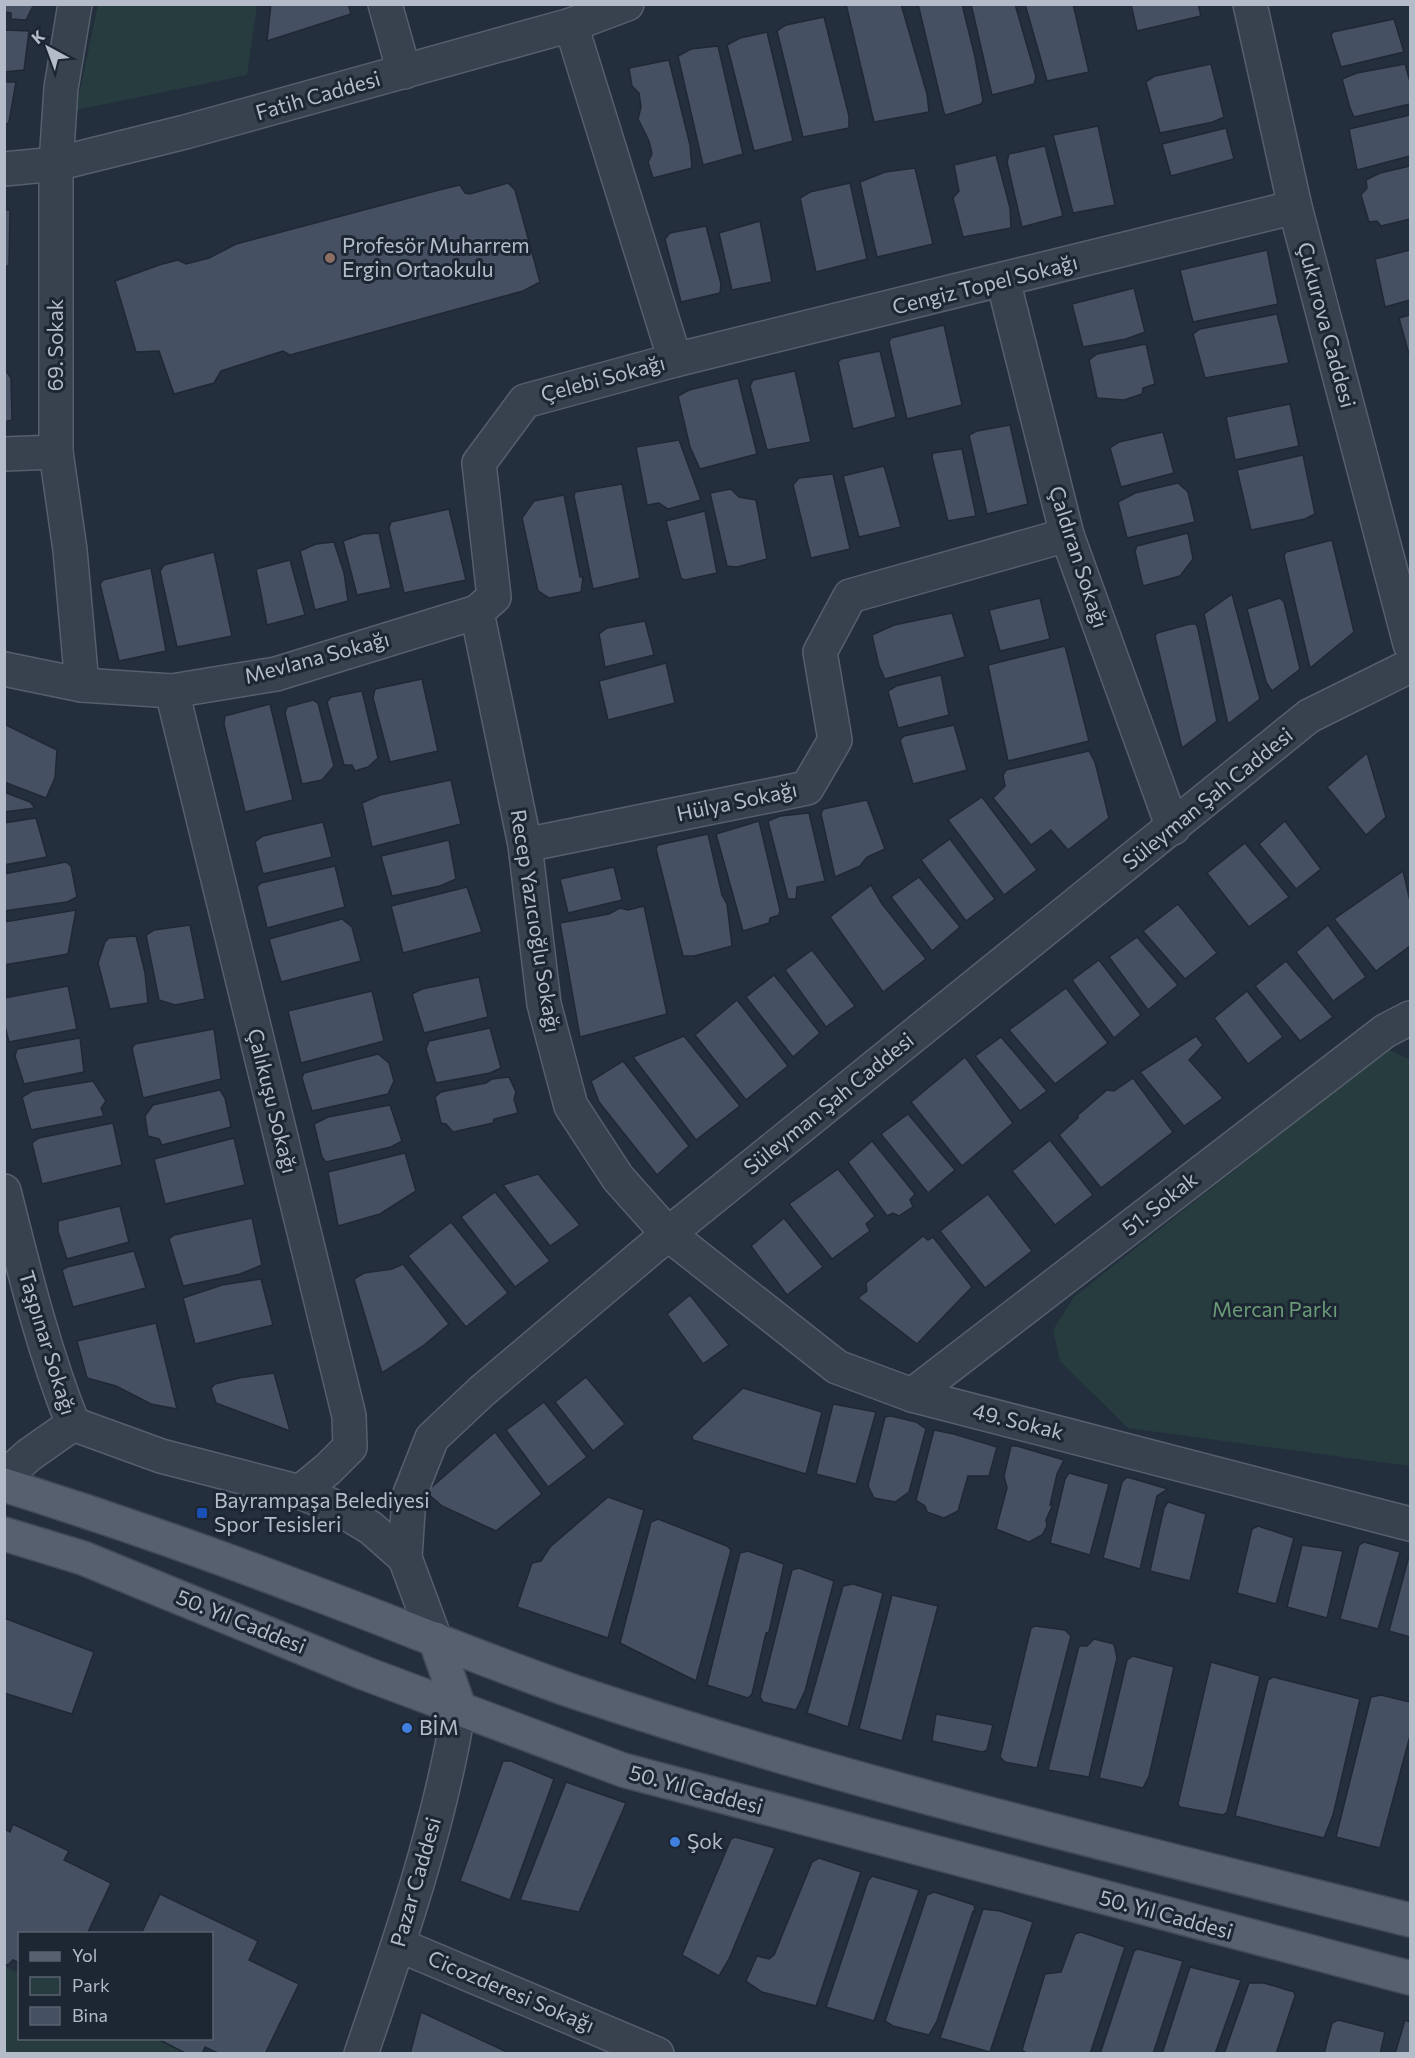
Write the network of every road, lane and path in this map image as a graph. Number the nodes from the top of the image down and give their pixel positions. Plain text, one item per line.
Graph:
1 (75, 4) edge
2 (385, 4) edge
3 (627, 4) edge
4 (1250, 4) edge
5 (571, 25) junction
6 (404, 72) junction
7 (56, 164) junction
8 (4, 170) edge
9 (1295, 207) junction
10 (1003, 280) junction
11 (675, 360) junction
12 (56, 452) junction
13 (4, 454) edge
14 (1066, 535) junction
15 (477, 612) junction
16 (1410, 644) edge
17 (1410, 666) edge
18 (4, 669) edge
19 (82, 685) junction
20 (172, 691) junction
21 (1173, 828) junction
22 (525, 845) junction
23 (1410, 1018) edge
24 (4, 1191) edge
25 (668, 1234) junction
26 (912, 1395) junction
27 (73, 1424) junction
28 (4, 1477) edge
29 (4, 1485) edge
30 (300, 1492) junction
31 (1410, 1524) edge
32 (4, 1534) edge
33 (405, 1558) junction
34 (435, 1639) junction
35 (459, 1707) junction
36 (1410, 1920) edge
37 (399, 1945) junction
38 (1410, 1978) edge
39 (361, 2054) edge
40 (657, 2054) edge

1 - 7 street, 69. Sokak
2 - 6 street
3 - 5 street, Fatih Caddesi
4 - 9 street, Çukurova Caddesi
5 - 6 street, Fatih Caddesi
5 - 11 street, Çelebi Sokağı
6 - 7 street, Fatih Caddesi
7 - 8 street, Fatih Caddesi
7 - 12 street, 69. Sokak
9 - 10 street, Cengiz Topel Sokağı
9 - 16 street, Çukurova Caddesi
10 - 11 street, Cengiz Topel Sokağı
10 - 14 street, Çaldıran Sokağı
11 - 15 street, Çelebi Sokağı
12 - 13 street
12 - 19 street, 69. Sokak
14 - 21 street, Çaldıran Sokağı
14 - 22 street, Hülya Sokağı
15 - 20 street, Mevlana Sokağı
15 - 22 street, Recep Yazıcıoğlu Sokağı
17 - 21 street, Süleyman Şah Caddesi
18 - 19 street, Mevlana Sokağı
19 - 20 street, Mevlana Sokağı
20 - 30 street, Çalıkuşu Sokağı
21 - 25 street, Süleyman Şah Caddesi
22 - 25 street, Recep Yazıcıoğlu Sokağı
23 - 26 street, 51. Sokak
24 - 27 street, Taşpınar Sokağı
25 - 26 street, 49. Sokak
25 - 33 street, Süleyman Şah Caddesi
26 - 31 street, 49. Sokak
27 - 28 street, Taşpınar Sokağı
27 - 30 street, Taşpınar Sokağı
29 - 34 main road
30 - 33 street, Taşpınar Sokağı
32 - 35 main road, 50. Yıl Caddesi
33 - 34 street, Süleyman Şah Caddesi
34 - 35 main road
34 - 36 main road
35 - 37 street, Pazar Caddesi
35 - 38 main road, 50. Yıl Caddesi
37 - 39 street, Pazar Caddesi
37 - 40 street, Cicozderesi Sokağı

